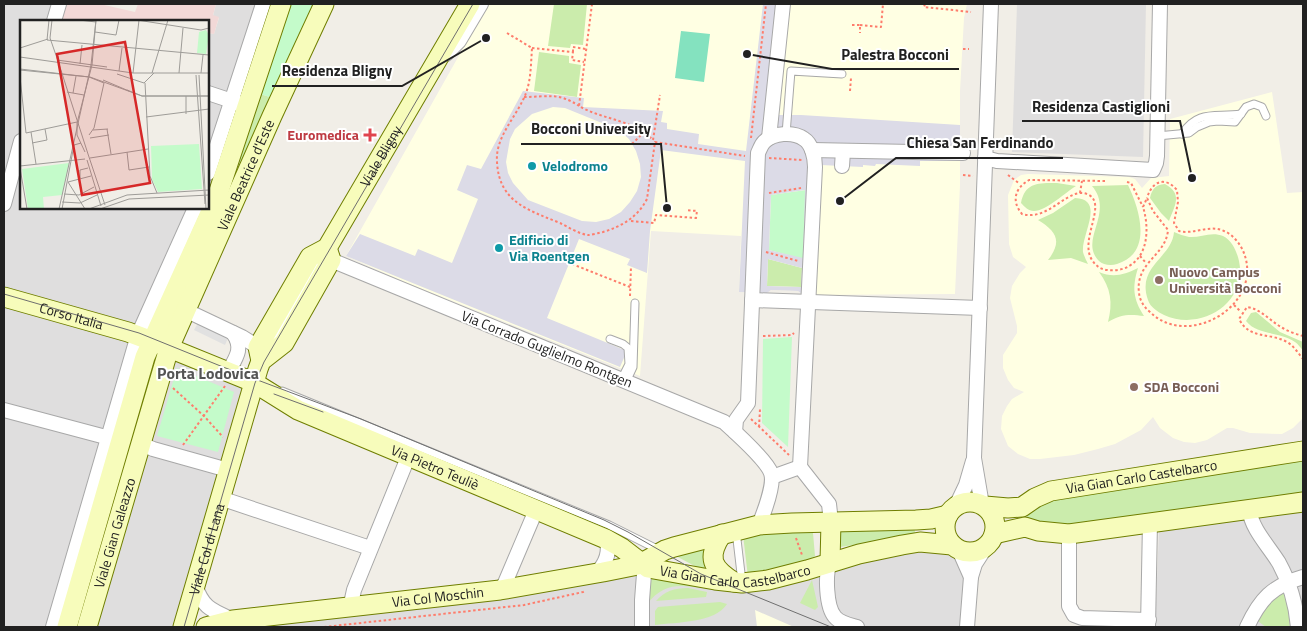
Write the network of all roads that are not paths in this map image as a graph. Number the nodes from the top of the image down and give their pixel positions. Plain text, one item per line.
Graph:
1 (59, 4) edge
2 (263, 4) edge
3 (281, 4) edge
4 (324, 4) edge
5 (470, 4) edge
6 (481, 4) edge
7 (783, 4) edge
8 (991, 4) edge
9 (1160, 4) edge
10 (54, 20) edge
11 (435, 65) junction
12 (842, 74) dead end
13 (209, 93) edge
14 (238, 103) junction
15 (1266, 116) dead end
16 (786, 134) junction
17 (1158, 136) junction
18 (769, 138) junction
19 (20, 145) edge
20 (843, 151) junction
21 (963, 153) dead end
22 (814, 155) junction
23 (985, 158) junction
24 (842, 166) dead end
25 (209, 171) edge
26 (213, 188) edge
27 (4, 204) edge
28 (195, 209) edge
29 (205, 209) edge
30 (329, 254) junction
31 (752, 294) junction
32 (808, 296) junction
33 (4, 297) edge
34 (635, 303) dead end
35 (980, 308) junction
36 (185, 310) junction
37 (233, 333) junction
38 (610, 339) dead end
39 (153, 342) junction
40 (262, 347) junction
41 (227, 379) junction
42 (623, 381) junction
43 (253, 382) junction
44 (4, 410) edge
45 (735, 432) junction
46 (114, 439) junction
47 (141, 439) junction
48 (411, 450) junction
49 (1303, 451) edge
50 (974, 458) junction
51 (800, 467) junction
52 (228, 470) junction
53 (772, 478) junction
54 (220, 498) junction
55 (1303, 502) edge
56 (983, 506) junction
57 (1022, 506) junction
58 (1248, 509) junction
59 (536, 510) junction
60 (952, 510) junction
61 (831, 522) junction
62 (1150, 522) junction
63 (759, 525) junction
64 (1025, 527) junction
65 (729, 532) junction
66 (1069, 534) junction
67 (606, 539) junction
68 (990, 540) junction
69 (955, 547) junction
70 (370, 548) junction
71 (662, 552) junction
72 (78, 562) junction
73 (830, 562) junction
74 (642, 564) junction
75 (597, 573) junction
76 (1303, 577) edge
77 (970, 578) junction
78 (738, 582) junction
79 (1288, 583) junction
80 (195, 585) junction
81 (500, 590) junction
82 (354, 606) junction
83 (233, 620) junction
84 (1148, 623) edge
85 (53, 627) edge
86 (67, 627) edge
87 (87, 627) edge
88 (183, 627) edge
89 (206, 627) edge
90 (642, 627) edge
91 (857, 627) edge
92 (967, 627) edge
93 (1247, 627) edge
94 (1298, 627) edge

1 - 10 street
2 - 14 street, Viale Beatrice d'Este
3 - 14 main road, Viale Beatrice d'Este
4 - 36 main road, Viale Beatrice d'Este
5 - 11 main road, Viale Bligny
6 - 11 street, Viale Bligny
7 - 18 street
8 - 23 street
9 - 17 street
11 - 30 main road, Viale Bligny
12 - 16 lane
13 - 14 street
14 - 25 street, Viale Beatrice d'Este
14 - 26 main road, Viale Beatrice d'Este
15 - 17 lane
16 - 18 street
16 - 22 street
17 - 23 street
18 - 31 street
19 - 27 street
20 - 21 street
20 - 22 street
20 - 24 street
22 - 32 street
23 - 35 street
28 - 39 street
29 - 39 main road, Viale Beatrice d'Este
30 - 40 lane, Viale Bligny
30 - 40 main road, Viale Bligny
30 - 40 main road, Viale Bligny
30 - 42 street, Via Corrado Guglielmo Rontgen
31 - 32 street
31 - 45 street
32 - 35 street
32 - 51 street
33 - 39 main road, Corso Italia
34 - 42 lane
35 - 50 street
36 - 37 street
36 - 39 main road, Viale Beatrice d'Este
37 - 40 street
37 - 41 street
38 - 42 lane
39 - 41 main road, Corso Italia
39 - 46 main road, Viale Gian Galeazzo
39 - 47 main road, Viale Gian Galeazzo
40 - 43 main road, Viale Col di Lana
41 - 43 main road, Via Pietro Teuliè
42 - 45 street, Via Corrado Guglielmo Rontgen
43 - 48 lane
43 - 48 main road, Via Pietro Teuliè
43 - 52 main road, Viale Col di Lana
44 - 46 street
45 - 53 street, Via Corrado Guglielmo Rontgen
46 - 72 main road, Viale Gian Galeazzo
47 - 52 street
47 - 87 main road, Viale Gian Galeazzo
48 - 59 main road, Via Pietro Teuliè
48 - 70 street
48 - 71 lane, Via Pietro Teuliè
49 - 57 main road, Via Gian Carlo Castelbarco
50 - 56 street
50 - 60 street
51 - 53 street
51 - 61 street
52 - 54 main road, Viale Col di Lana
53 - 63 street
54 - 70 street
54 - 80 main road, Viale Col di Lana
55 - 58 main road
56 - 57 main road, Via Gian Carlo Castelbarco
56 - 60 main road
56 - 68 main road
57 - 64 main road
58 - 62 main road
58 - 79 street
59 - 67 main road, Via Pietro Teuliè
59 - 81 street
60 - 61 main road, Via Gian Carlo Castelbarco
60 - 69 main road
61 - 63 main road, Via Gian Carlo Castelbarco
61 - 73 main road
62 - 66 main road
62 - 84 street
63 - 65 main road, Via Gian Carlo Castelbarco
64 - 66 main road
64 - 68 main road
65 - 71 main road, Via Gian Carlo Castelbarco
65 - 78 lane
65 - 78 main road
66 - 84 street
67 - 74 main road, Via Pietro Teuliè
67 - 75 street
68 - 69 main road
68 - 77 street
69 - 73 main road, Via Gian Carlo Castelbarco
69 - 77 street
70 - 82 street
71 - 74 main road, Via Gian Carlo Castelbarco
72 - 85 street, Viale Gian Galeazzo
72 - 86 main road, Viale Gian Galeazzo
73 - 78 main road, Via Gian Carlo Castelbarco
73 - 91 street
74 - 75 main road, Via Col Moschin
74 - 78 main road, Via Gian Carlo Castelbarco
74 - 90 street
75 - 81 main road, Via Col Moschin
76 - 79 street
77 - 92 street
79 - 93 street
79 - 94 street
80 - 83 street
80 - 88 main road, Viale Col di Lana
81 - 82 main road, Via Col Moschin
82 - 83 main road, Via Col Moschin
83 - 89 main road, Via Col Moschin

